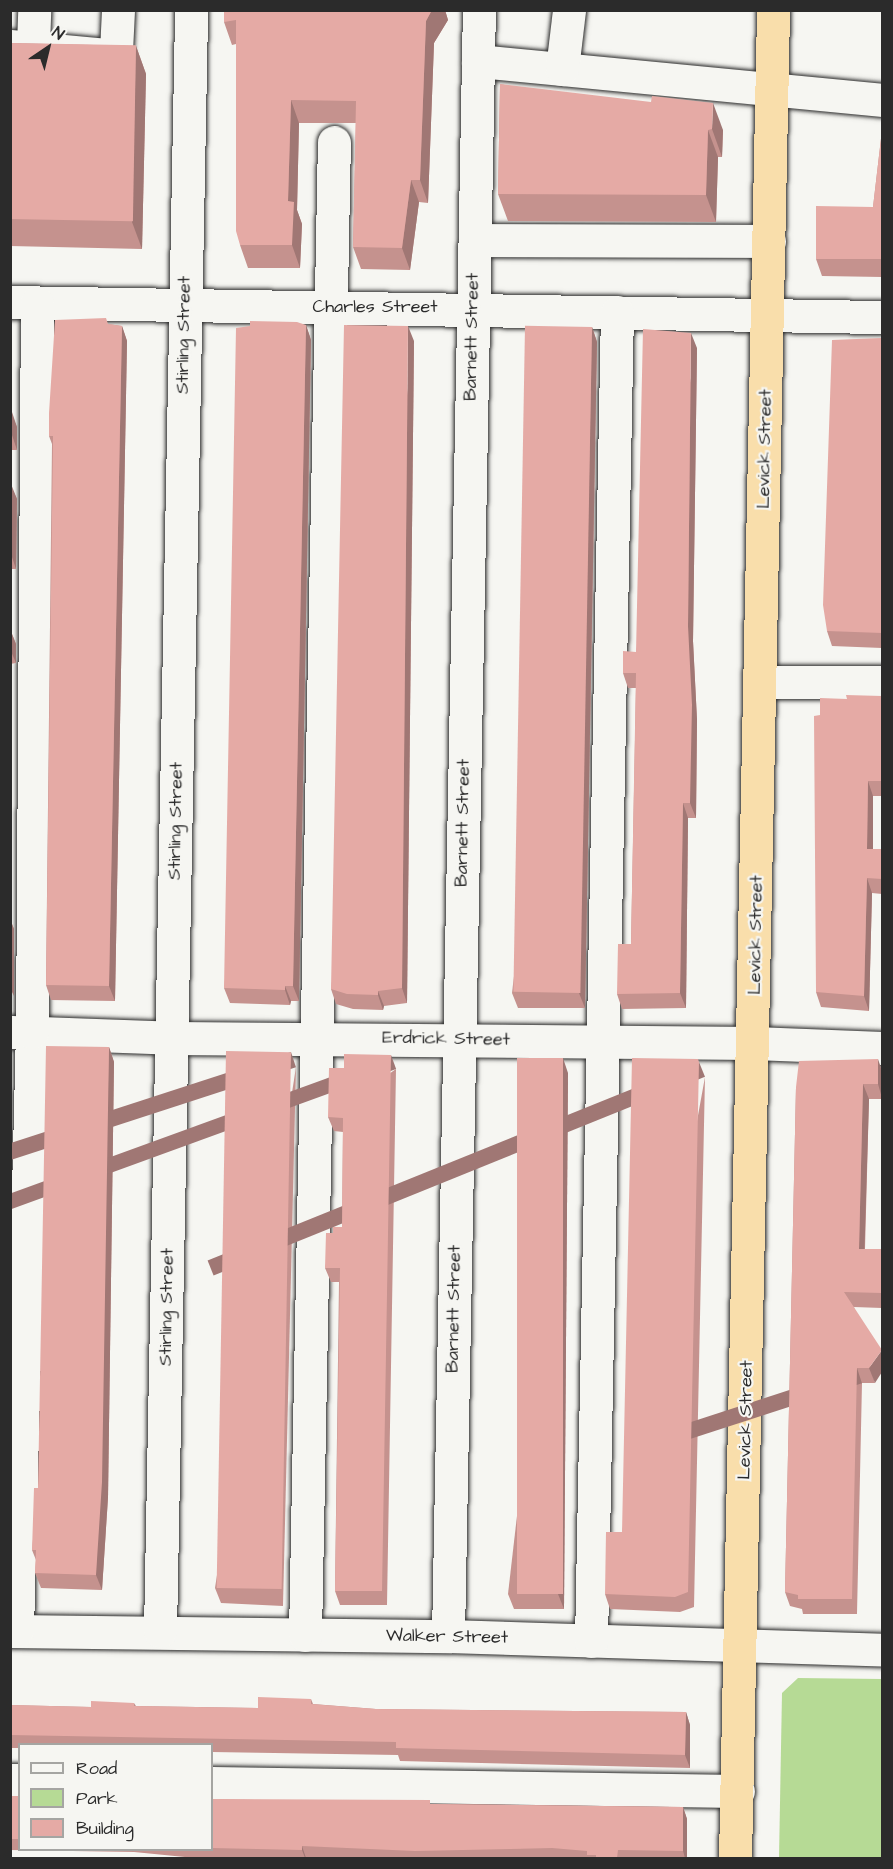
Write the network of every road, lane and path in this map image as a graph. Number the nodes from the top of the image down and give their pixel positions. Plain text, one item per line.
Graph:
1 (34, 10) edge
2 (118, 10) edge
3 (190, 10) edge
4 (479, 10) edge
5 (569, 10) edge
6 (773, 10) edge
7 (22, 46) edge
8 (478, 61) junction
9 (562, 69) junction
10 (771, 89) junction
11 (882, 100) edge
12 (334, 142) dead end
13 (475, 240) junction
14 (769, 241) junction
15 (24, 302) edge
16 (184, 305) junction
17 (331, 307) junction
18 (472, 308) junction
19 (617, 312) junction
20 (767, 315) junction
21 (882, 317) edge
22 (760, 682) junction
23 (882, 682) edge
24 (21, 1032) edge
25 (172, 1038) junction
26 (315, 1038) junction
27 (459, 1039) junction
28 (603, 1041) junction
29 (754, 1043) junction
30 (882, 1047) edge
31 (14, 1631) edge
32 (160, 1631) junction
33 (305, 1635) junction
34 (447, 1636) junction
35 (591, 1641) junction
36 (741, 1645) junction
37 (882, 1650) edge
38 (213, 1783) edge
39 (738, 1791) junction
40 (735, 1858) edge

1 - 7 street
2 - 7 street
3 - 16 street, Stirling Street
4 - 8 street, Barnett Street
5 - 9 street
6 - 10 highway, Levick Street
8 - 9 street
8 - 13 street, Barnett Street
9 - 10 street
10 - 11 street
10 - 14 highway, Levick Street
12 - 17 street
13 - 14 street
13 - 18 street, Barnett Street
14 - 20 highway, Levick Street
15 - 16 street, Charles Street
15 - 24 street
16 - 17 street, Charles Street
16 - 25 street, Stirling Street
17 - 18 street, Charles Street
17 - 26 street
18 - 19 street, Charles Street
18 - 27 street, Barnett Street
19 - 20 street, Charles Street
19 - 28 street
20 - 21 street, Charles Street
20 - 22 highway, Levick Street
22 - 23 street
22 - 29 highway, Levick Street
24 - 25 street, Erdrick Street
24 - 31 street
25 - 26 street, Erdrick Street
25 - 32 street, Stirling Street
26 - 27 street, Erdrick Street
26 - 33 street
27 - 28 street, Erdrick Street
27 - 34 street, Barnett Street
28 - 29 street, Erdrick Street
28 - 35 street
29 - 30 street, Erdrick Street
29 - 36 highway, Levick Street
31 - 32 street, Walker Street
32 - 33 street, Walker Street
33 - 34 street, Walker Street
34 - 35 street, Walker Street
35 - 36 street, Walker Street
36 - 37 street, Walker Street
36 - 39 highway, Levick Street
38 - 39 street
39 - 40 highway, Levick Street

